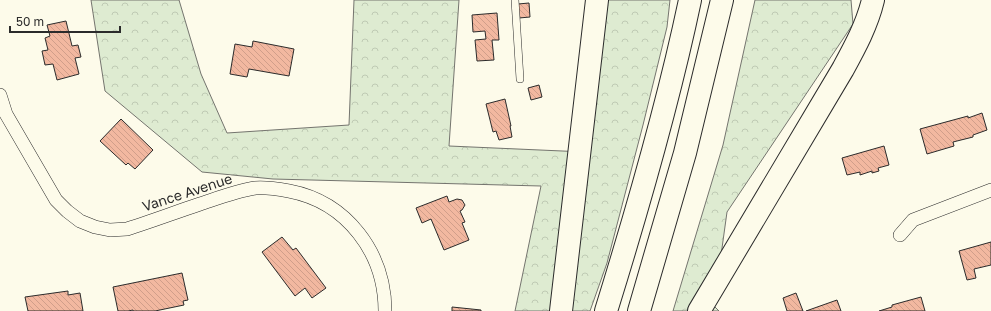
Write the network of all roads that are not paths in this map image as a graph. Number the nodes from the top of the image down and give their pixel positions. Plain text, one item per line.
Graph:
1 (515, 0) edge
2 (597, 0) edge
3 (690, 0) edge
4 (722, 0) edge
5 (873, 0) edge
6 (520, 79) dead end
7 (0, 95) edge
8 (991, 190) edge
9 (900, 235) dead end
10 (385, 311) edge
11 (561, 311) edge
12 (606, 311) edge
13 (639, 311) edge
14 (699, 311) edge

1 - 6 lane
2 - 11 highway
3 - 12 highway
4 - 13 highway
5 - 14 highway
7 - 10 street, Vance Avenue
8 - 9 street

